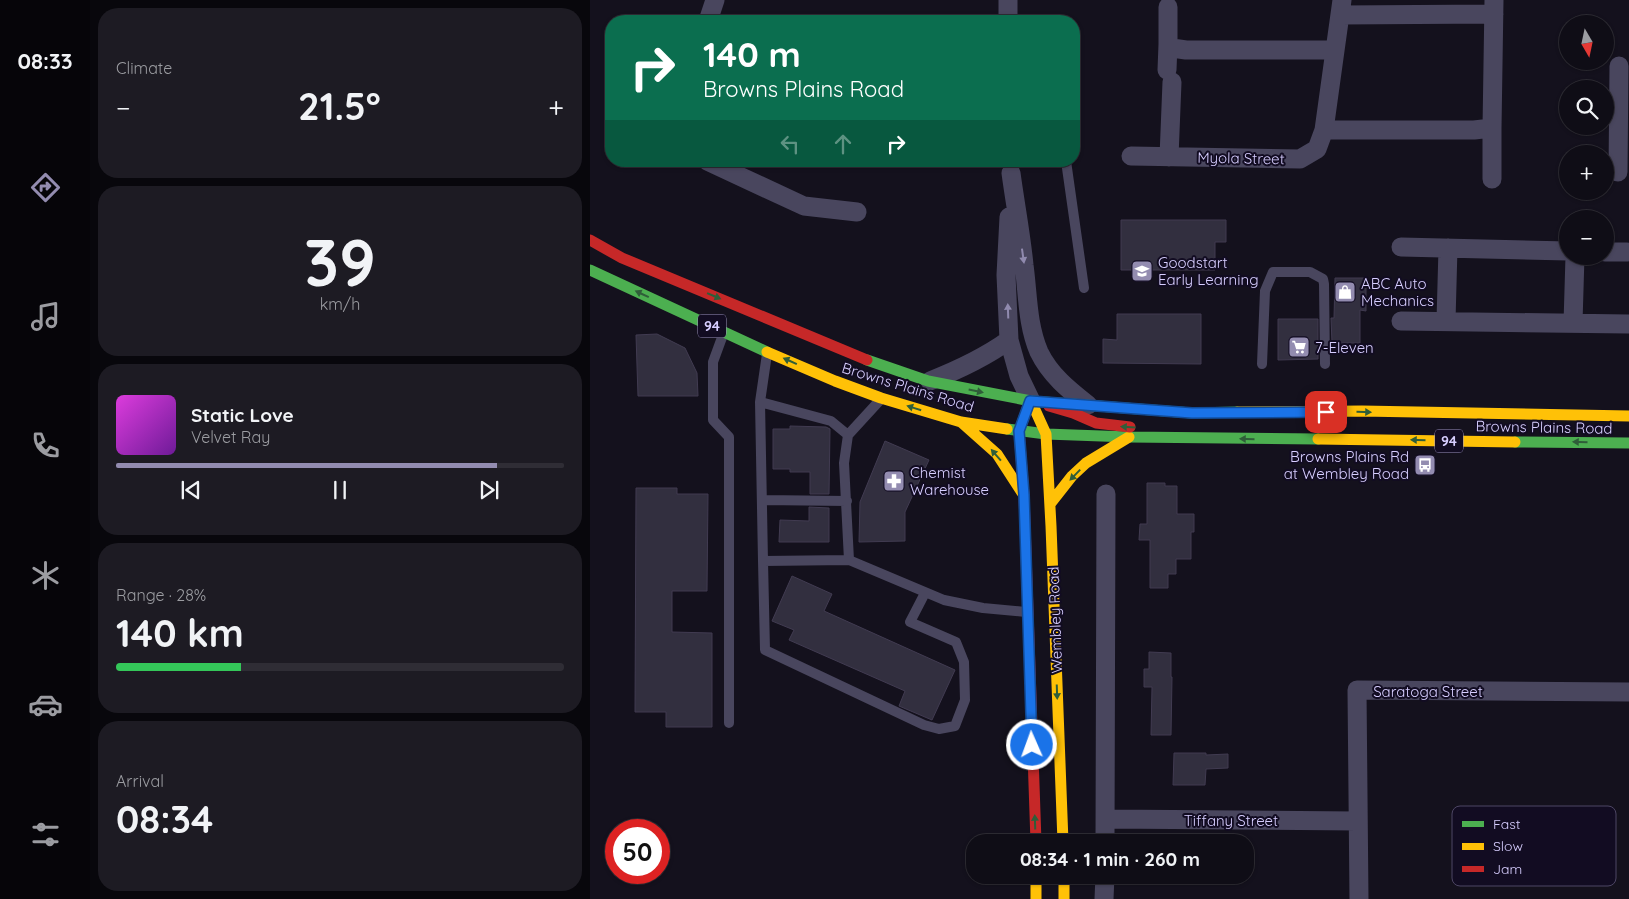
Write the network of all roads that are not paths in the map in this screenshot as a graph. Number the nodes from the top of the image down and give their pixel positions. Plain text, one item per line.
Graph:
1 (715, 0) edge
2 (1008, 0) edge
3 (1168, 7) dead end
4 (1341, 7) edge
5 (1494, 7) edge
6 (710, 15) edge
7 (1008, 15) edge
8 (1168, 44) junction
9 (1335, 50) junction
10 (1619, 66) dead end
11 (1624, 123) edge
12 (1492, 128) junction
13 (1324, 130) junction
14 (1131, 156) dead end
15 (1169, 157) junction
16 (720, 167) edge
17 (1011, 167) edge
18 (1067, 167) edge
19 (1618, 172) dead end
20 (1492, 179) dead end
21 (857, 212) dead end
22 (590, 240) edge
23 (1401, 247) dead end
24 (1448, 248) junction
25 (1559, 250) edge
26 (1614, 252) edge
27 (1627, 252) dead end
28 (1575, 265) edge
29 (590, 270) edge
30 (1084, 288) dead end
31 (1401, 321) dead end
32 (1446, 322) junction
33 (1573, 323) junction
34 (1628, 324) dead end
35 (724, 331) junction
36 (1009, 340) junction
37 (768, 352) junction
38 (1262, 364) dead end
39 (1325, 364) dead end
40 (928, 381) junction
41 (882, 398) junction
42 (1030, 401) junction
43 (760, 402) junction
44 (1088, 405) junction
45 (1629, 416) edge
46 (960, 422) junction
47 (1019, 431) junction
48 (1046, 434) junction
49 (848, 435) junction
50 (1129, 437) junction
51 (1193, 437) junction
52 (1629, 443) edge
53 (1106, 494) dead end
54 (1024, 495) junction
55 (762, 500) junction
56 (847, 501) junction
57 (1050, 504) junction
58 (849, 560) junction
59 (763, 561) junction
60 (925, 593) junction
61 (1028, 612) junction
62 (1629, 692) edge
63 (729, 723) dead end
64 (1106, 819) junction
65 (1357, 821) junction
66 (1036, 834) edge
67 (1063, 834) edge
68 (1105, 834) edge
69 (1036, 884) edge
70 (1064, 884) edge
71 (1104, 884) edge
72 (1036, 899) edge
73 (1064, 899) edge
74 (1104, 899) edge
75 (1358, 899) edge

1 - 6 street
2 - 7 street
3 - 8 street
4 - 5 street
4 - 9 street, Myola Street
5 - 12 street
8 - 9 street
8 - 15 street
9 - 13 street, Myola Street
10 - 11 street
11 - 19 street
12 - 13 street
12 - 20 street
13 - 15 street, Myola Street
14 - 15 street, Myola Street
16 - 21 street
36 -> 17 street, Wembley Road
17 -> 44 street, Wembley Road
18 - 30 lane
22 -> 40 main road, Browns Plains Road / 94
23 - 24 street
24 - 25 street
24 - 32 street
26 - 27 street
28 - 33 street
35 -> 29 main road, Browns Plains Road / 94
31 - 32 street
32 - 33 street
33 - 34 street
35 - 37 main road, Browns Plains Road / 94
35 - 63 lane
36 - 40 street
36 - 42 street, Wembley Road
41 -> 37 main road, Browns Plains Road / 94
37 - 43 lane
38 - 39 lane
40 -> 42 main road, Browns Plains Road / 94
46 -> 41 main road, Browns Plains Road / 94
41 - 49 lane
42 - 44 main road, Browns Plains Road / 94
42 - 47 main road, Wembley Road
42 - 48 main road, Wembley Road
51 -> 42 main road
43 - 49 lane
43 - 55 lane
44 -> 45 main road, Browns Plains Road / 94
46 - 47 main road, Browns Plains Road / 94
54 -> 46 main road
47 - 48 main road, Browns Plains Road / 94
47 - 54 main road, Wembley Road
48 - 50 main road, Browns Plains Road / 94
48 - 57 main road, Wembley Road
49 - 56 lane
50 - 51 main road, Browns Plains Road / 94
50 -> 57 main road
52 -> 51 main road, Browns Plains Road / 94
53 - 64 street
54 - 61 main road, Wembley Road
55 - 56 lane
55 - 59 lane
56 - 58 lane
57 -> 67 main road, Wembley Road
58 - 59 lane
58 - 60 lane
59 - 60 lane
60 - 61 lane
66 -> 61 main road, Wembley Road
62 - 65 street, Saratoga Street
64 - 65 street, Tiffany Street
64 - 68 street
65 - 75 street
69 - 72 main road
70 - 73 main road
71 - 74 street

